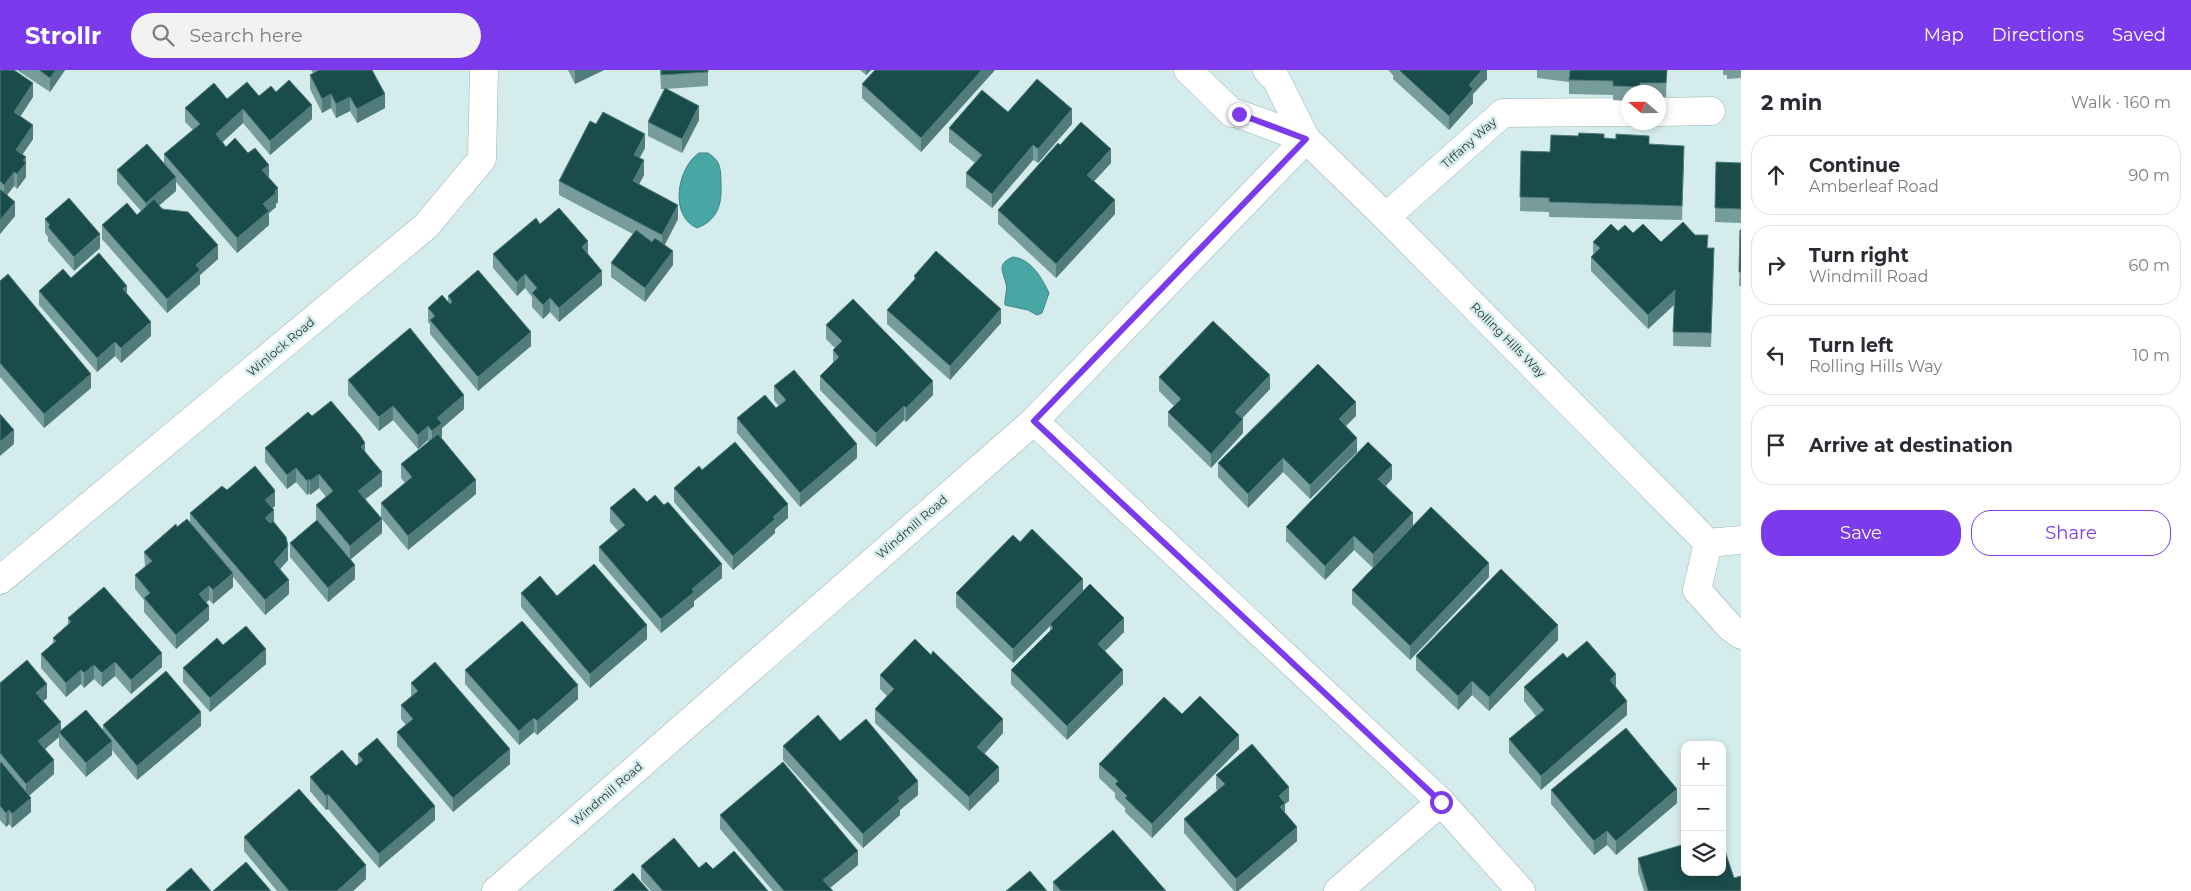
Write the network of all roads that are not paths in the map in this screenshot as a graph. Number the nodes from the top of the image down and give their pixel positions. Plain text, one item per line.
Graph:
1 (484, 70) edge
2 (1188, 70) edge
3 (1267, 70) edge
4 (1711, 111) dead end
5 (1621, 112) edge
6 (1666, 112) edge
7 (1306, 139) junction
8 (1386, 217) junction
9 (1034, 421) junction
10 (1741, 540) edge
11 (1708, 543) junction
12 (0, 580) edge
13 (1741, 635) edge
14 (1441, 802) junction
15 (496, 891) edge
16 (1338, 891) edge
17 (1521, 891) edge

1 - 12 street, Winlock Road
2 - 7 street, Rolling Hills Way
3 - 7 street, Rolling Hills Way
4 - 6 street
5 - 8 street, Tiffany Way
7 - 8 street, Rolling Hills Way
7 - 9 street, Windmill Road
8 - 11 street, Rolling Hills Way
9 - 14 street
9 - 15 street, Windmill Road
10 - 11 street
11 - 13 street
14 - 16 street
14 - 17 street

